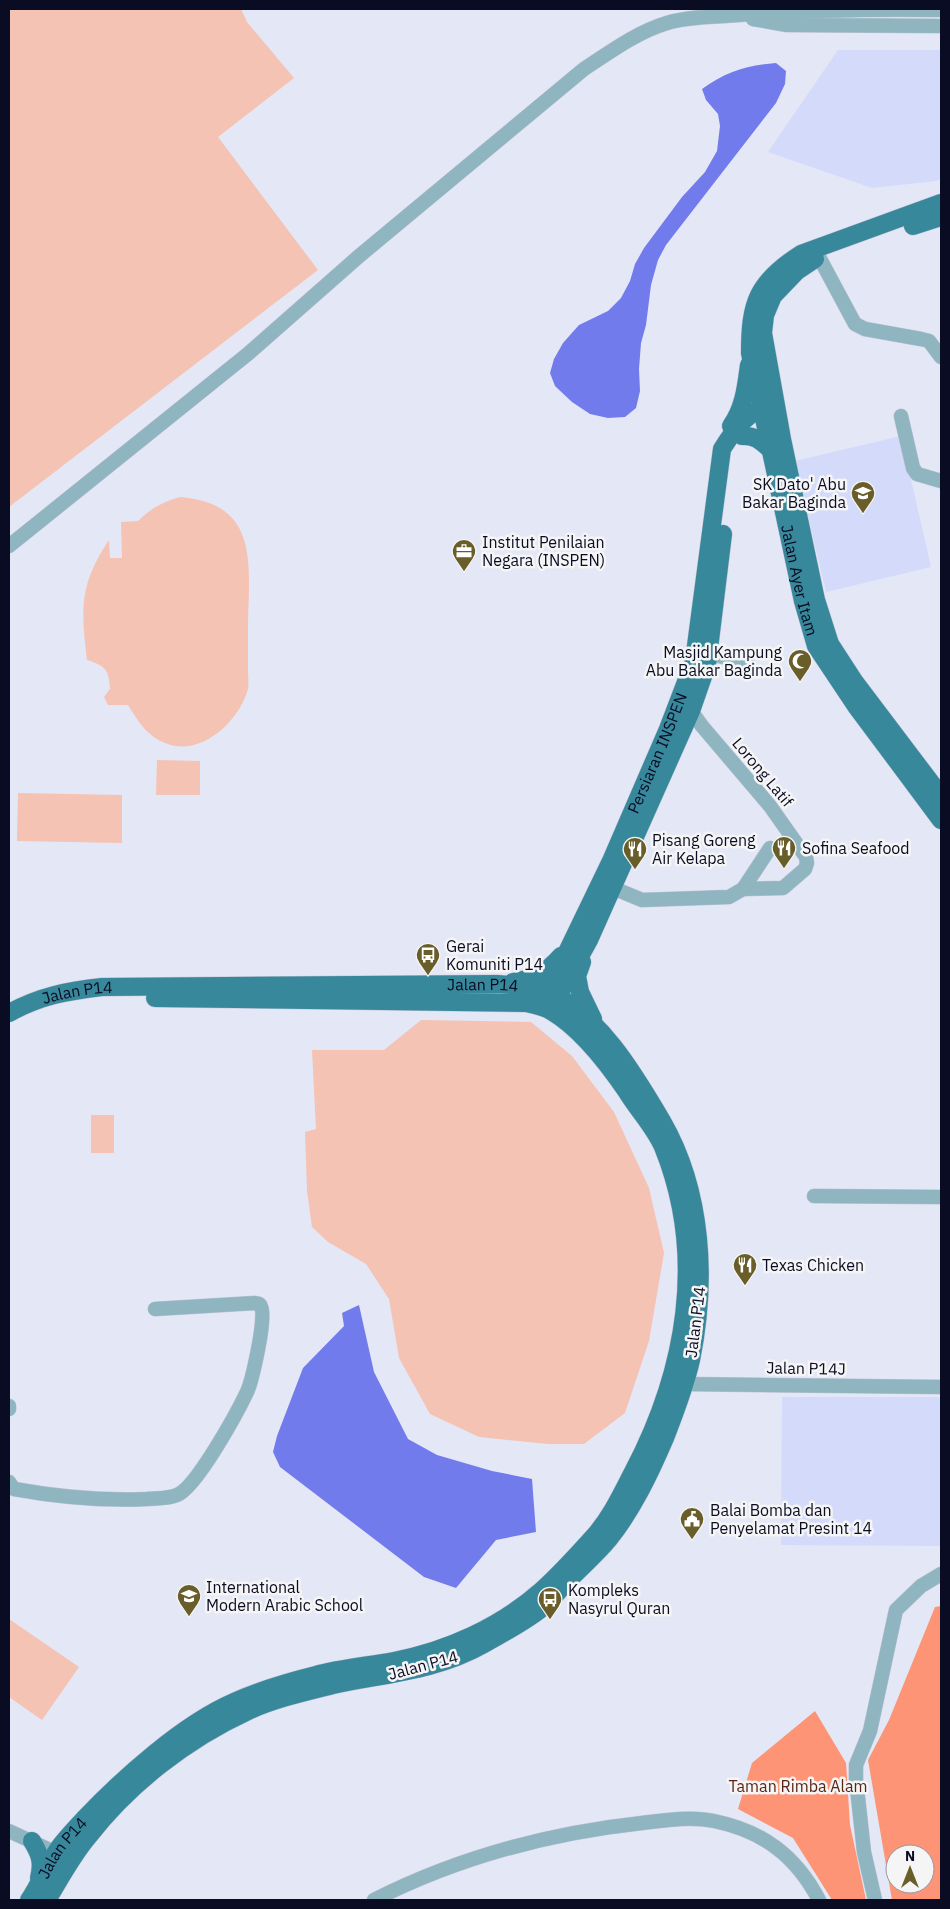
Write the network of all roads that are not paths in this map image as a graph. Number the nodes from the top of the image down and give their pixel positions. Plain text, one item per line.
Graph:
1 (864, 9) edge
2 (941, 10) edge
3 (738, 16) junction
4 (866, 24) junction
5 (941, 26) edge
6 (941, 203) edge
7 (941, 216) edge
8 (819, 257) junction
9 (750, 353) junction
10 (941, 357) edge
11 (770, 411) junction
12 (901, 416) dead end
13 (742, 436) junction
14 (777, 445) junction
15 (722, 449) junction
16 (941, 480) edge
17 (9, 546) edge
18 (709, 653) junction
19 (748, 664) dead end
20 (877, 710) junction
21 (691, 711) junction
22 (911, 780) junction
23 (941, 784) edge
24 (941, 796) edge
25 (941, 820) edge
26 (941, 835) edge
27 (770, 848) dead end
28 (613, 888) junction
29 (744, 889) junction
30 (581, 940) junction
31 (497, 984) junction
32 (549, 1002) junction
33 (9, 1013) edge
34 (9, 1025) edge
35 (611, 1045) junction
36 (814, 1196) dead end
37 (941, 1197) edge
38 (155, 1309) dead end
39 (678, 1382) junction
40 (941, 1387) edge
41 (9, 1482) edge
42 (941, 1574) edge
43 (9, 1831) edge
44 (68, 1836) junction
45 (32, 1841) junction
46 (56, 1852) junction
47 (71, 1861) junction
48 (38, 1896) edge
49 (374, 1900) edge
50 (818, 1900) edge
51 (875, 1900) edge

1 - 2 street
1 - 3 street
1 - 4 street
3 - 4 street
3 - 17 street
4 - 5 street
6 - 9 main road
7 - 8 main road
8 - 10 street
8 - 11 main road
9 - 11 main road
9 - 15 main road
11 - 13 main road, Persiaran INSPEN
11 - 14 main road
11 - 15 main road, Persiaran INSPEN
12 - 16 street
13 - 14 main road
13 - 18 main road, Persiaran INSPEN
14 - 20 main road, Jalan Ayer Itam
14 - 22 main road, Jalan Ayer Itam
15 - 30 main road, Persiaran INSPEN
18 - 19 street
18 - 21 main road, Persiaran INSPEN
20 - 23 main road
20 - 24 main road, Jalan Ayer Itam
21 - 28 main road, Persiaran INSPEN
21 - 29 street, Lorong Latif
22 - 25 main road, Jalan Ayer Itam
22 - 26 main road
27 - 29 street
28 - 29 street
28 - 30 main road, Persiaran INSPEN
30 - 31 main road
30 - 32 main road
30 - 35 main road
31 - 32 main road, Jalan P14
31 - 33 main road, Jalan P14
32 - 34 main road, Jalan P14
32 - 35 main road, Jalan P14
32 - 39 main road, Jalan P14
35 - 39 main road, Jalan P14
36 - 37 street
38 - 41 street
39 - 40 street, Jalan P14J
39 - 44 main road, Jalan P14
39 - 47 main road, Jalan P14
42 - 51 street
43 - 45 street
44 - 45 main road
44 - 46 main road, Jalan P14
45 - 46 street
45 - 48 main road
46 - 47 street
46 - 48 main road, Jalan P14
47 - 48 main road, Jalan P14
49 - 50 street

